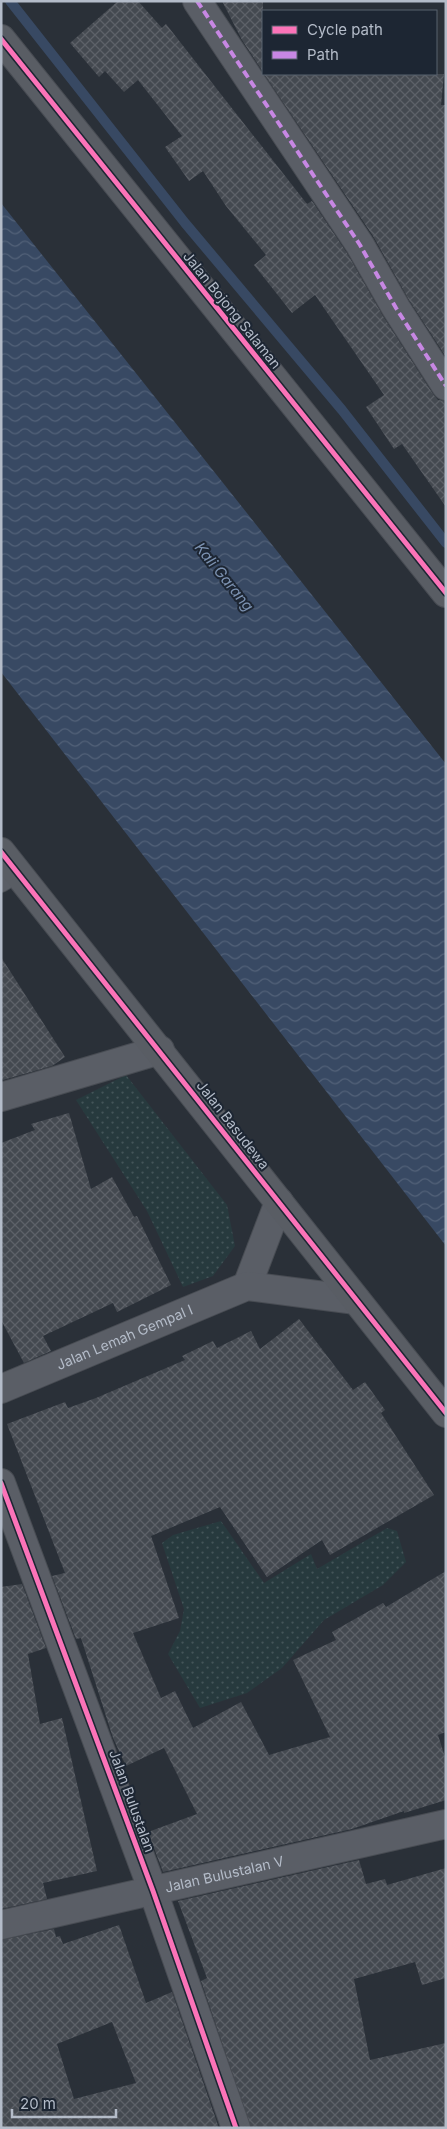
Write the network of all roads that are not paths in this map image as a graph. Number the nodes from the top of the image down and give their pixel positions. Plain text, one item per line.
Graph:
1 (196, 1) edge
2 (1, 39) edge
3 (446, 386) edge
4 (446, 593) edge
5 (1, 852) edge
6 (10, 878) edge
7 (160, 1050) junction
8 (1, 1097) edge
9 (279, 1202) junction
10 (247, 1286) junction
11 (356, 1300) junction
12 (1, 1389) edge
13 (446, 1413) edge
14 (1, 1484) edge
15 (446, 1824) edge
16 (153, 1891) junction
17 (1, 1925) edge
18 (236, 2128) edge

1 - 3 street
2 - 4 street, Jalan Bojong Salaman
5 - 6 street, Jalan Basudewa
6 - 7 street, Jalan Basudewa
7 - 8 street
7 - 9 street, Jalan Basudewa
9 - 10 street
9 - 11 street, Jalan Basudewa
10 - 11 street
10 - 12 street, Jalan Lemah Gempal I
11 - 13 street, Jalan Basudewa
14 - 16 street, Jalan Bulustalan
15 - 16 street, Jalan Bulustalan V
16 - 17 street, Jalan Bulustalan V
16 - 18 street, Jalan Bulustalan

